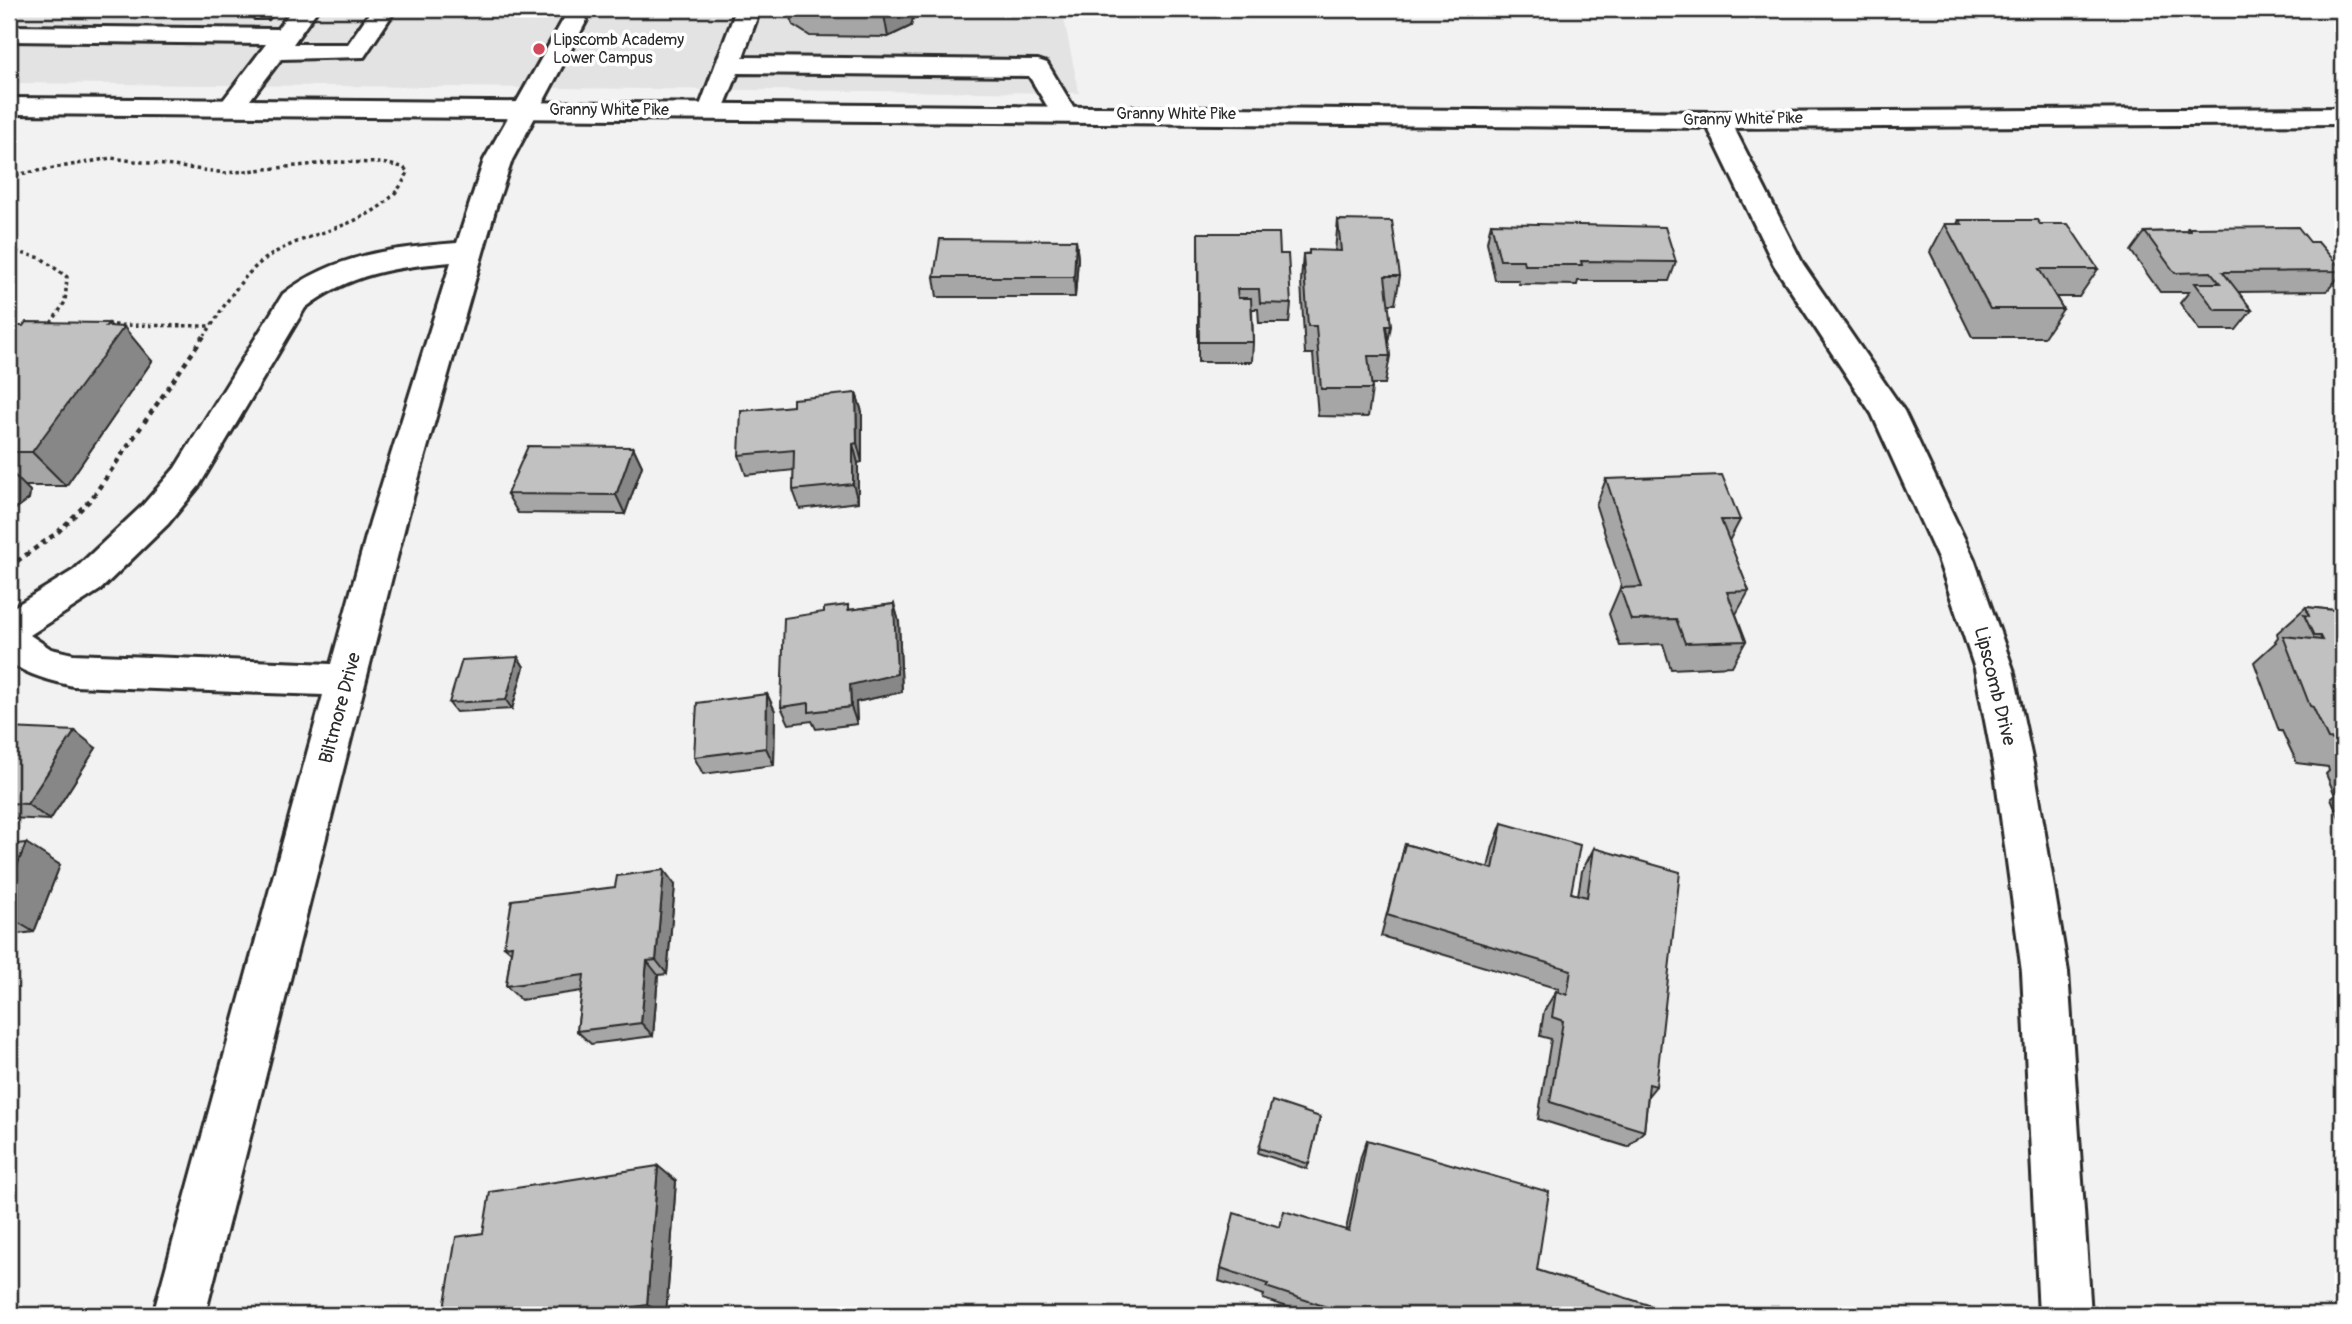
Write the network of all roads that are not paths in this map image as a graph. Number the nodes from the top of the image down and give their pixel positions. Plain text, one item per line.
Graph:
1 (306, 9) edge
2 (384, 9) edge
3 (745, 9) edge
4 (575, 20) dead end
5 (9, 34) edge
6 (279, 44) junction
7 (728, 65) junction
8 (9, 106) edge
9 (231, 107) junction
10 (528, 110) junction
11 (710, 111) junction
12 (1064, 113) junction
13 (2343, 117) edge
14 (1717, 120) junction
15 (468, 251) junction
16 (9, 629) edge
17 (9, 637) edge
18 (347, 680) junction
19 (179, 1315) edge
20 (2065, 1315) edge

1 - 6 main road
2 - 6 main road
3 - 7 main road
4 - 10 main road, Biltmore Drive
5 - 6 main road
6 - 9 main road
7 - 11 main road
7 - 12 main road
8 - 9 main road, Granny White Pike
9 - 10 main road, Granny White Pike
10 - 11 main road, Granny White Pike
10 - 15 main road, Biltmore Drive
11 - 12 main road, Granny White Pike
12 - 14 main road, Granny White Pike
13 - 14 main road, Granny White Pike
14 - 20 main road, Lipscomb Drive
15 - 16 main road
15 - 18 main road, Biltmore Drive
17 - 18 main road
18 - 19 main road, Biltmore Drive

